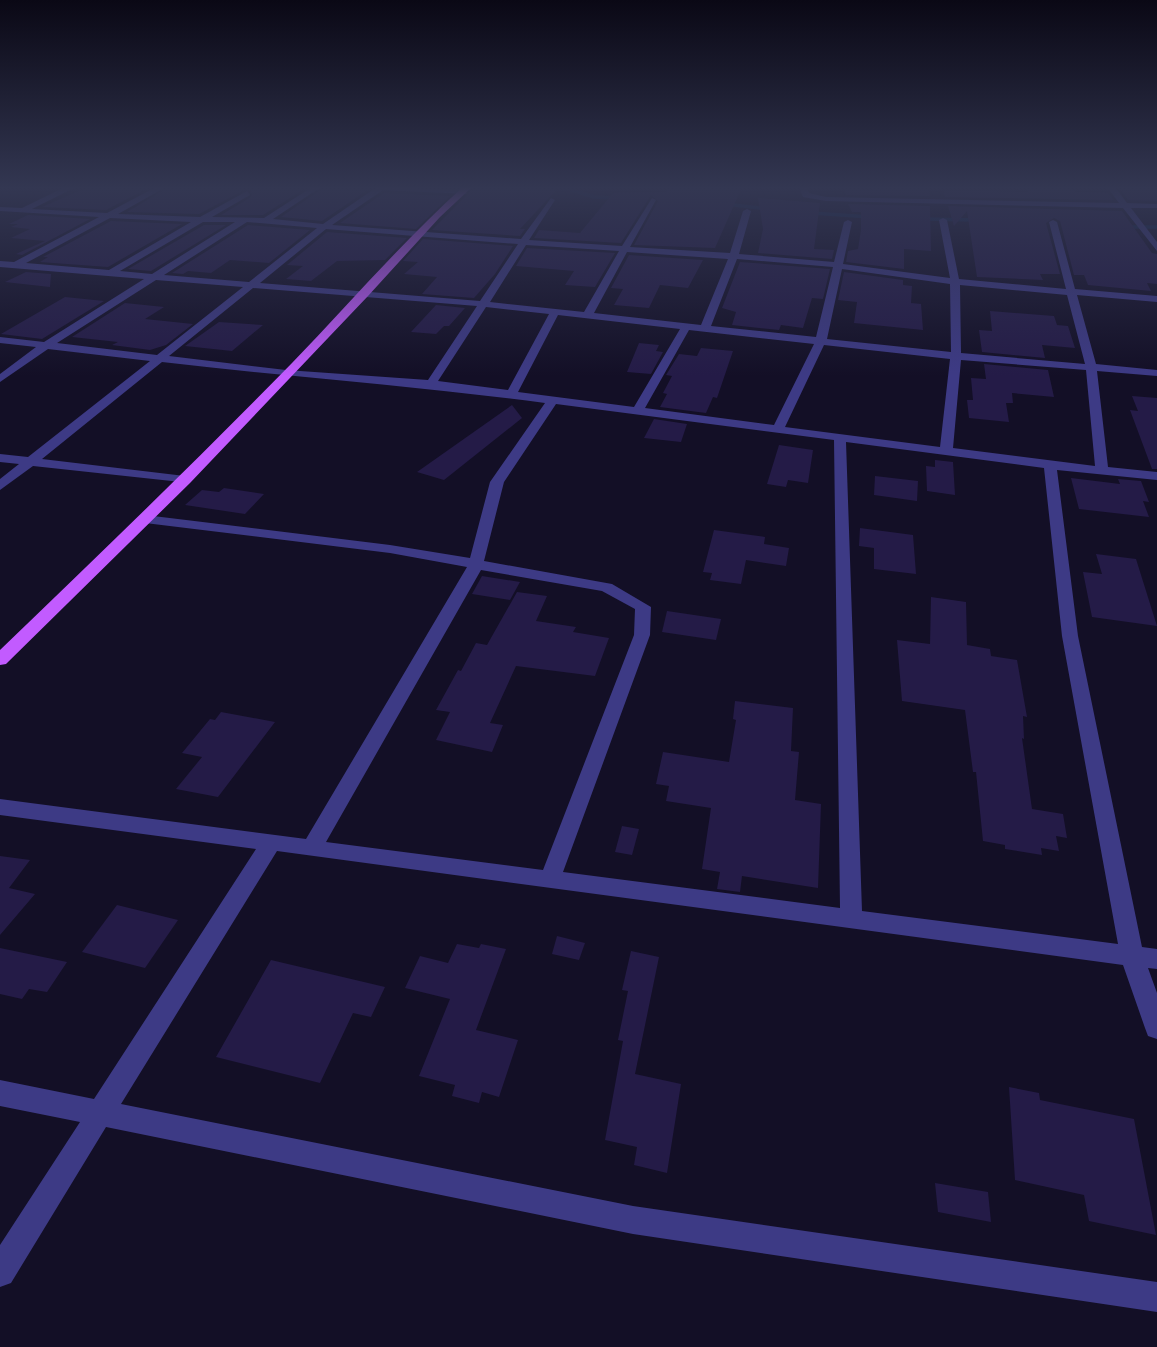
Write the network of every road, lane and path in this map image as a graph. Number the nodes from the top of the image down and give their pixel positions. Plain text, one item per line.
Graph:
1 (624, 249) edge
2 (45, 250) edge
3 (149, 250) edge
4 (197, 250) edge
5 (295, 250) edge
6 (405, 250) edge
7 (516, 250) edge
8 (636, 250) edge
9 (736, 250) edge
10 (842, 250) edge
11 (949, 250) edge
12 (1061, 250) edge
13 (734, 257) junction
14 (0, 264) edge
15 (15, 265) junction
16 (838, 266) junction
17 (0, 273) edge
18 (109, 274) junction
19 (152, 278) junction
20 (955, 281) junction
21 (253, 284) junction
22 (1073, 291) junction
23 (365, 294) junction
24 (1157, 299) edge
25 (483, 304) junction
26 (555, 312) junction
27 (587, 316) junction
28 (687, 325) junction
29 (705, 327) junction
30 (0, 340) edge
31 (821, 340) junction
32 (45, 346) junction
33 (956, 356) junction
34 (158, 359) junction
35 (1091, 367) junction
36 (286, 373) junction
37 (1157, 373) edge
38 (0, 379) edge
39 (431, 384) junction
40 (511, 395) junction
41 (553, 400) junction
42 (638, 411) junction
43 (778, 429) junction
44 (840, 437) junction
45 (946, 451) junction
46 (0, 458) edge
47 (30, 461) junction
48 (1050, 465) junction
49 (1102, 469) junction
50 (1157, 476) edge
51 (185, 480) junction
52 (0, 486) edge
53 (145, 519) junction
54 (476, 564) junction
55 (0, 660) edge
56 (0, 807) edge
57 (271, 843) junction
58 (312, 848) junction
59 (550, 879) junction
60 (850, 919) junction
61 (1132, 956) junction
62 (1157, 959) edge
63 (1157, 1028) edge
64 (0, 1093) edge
65 (100, 1113) junction
66 (0, 1272) edge
67 (1157, 1297) edge

1 - 27 street
2 - 15 street
3 - 18 street
4 - 19 street
5 - 21 street
6 - 23 main road
7 - 25 street
8 - 13 street
9 - 13 street
10 - 16 street
11 - 20 street
12 - 22 street
13 - 16 street
13 - 29 street
14 - 15 street
15 - 17 street
15 - 18 street
16 - 20 street
16 - 31 street
18 - 19 street
19 - 21 street
19 - 32 street
20 - 22 street
20 - 33 street
21 - 23 street
21 - 34 street
22 - 24 street
22 - 35 street
23 - 25 street
23 - 36 main road
25 - 26 street
25 - 39 street
26 - 27 street
26 - 40 street
27 - 28 street
28 - 29 street
28 - 42 street
29 - 31 street
30 - 32 street
31 - 33 street
31 - 43 street
32 - 34 street
32 - 38 street
33 - 35 street
33 - 45 street
34 - 36 street
34 - 47 street
35 - 37 street
35 - 49 street
36 - 39 street
36 - 51 main road
39 - 40 street
40 - 41 street
41 - 42 street
41 - 54 street
42 - 43 street
43 - 44 street
44 - 45 street
44 - 60 street
45 - 48 street
46 - 47 street
47 - 51 street
47 - 52 street
48 - 49 street
48 - 61 street
49 - 50 street
51 - 53 main road
53 - 54 street
53 - 55 main road
54 - 58 street
54 - 59 street
56 - 57 street
57 - 58 street
57 - 65 street
58 - 59 street
59 - 60 street
60 - 61 street
61 - 62 street
61 - 63 street
64 - 65 street
65 - 66 street
65 - 67 street

